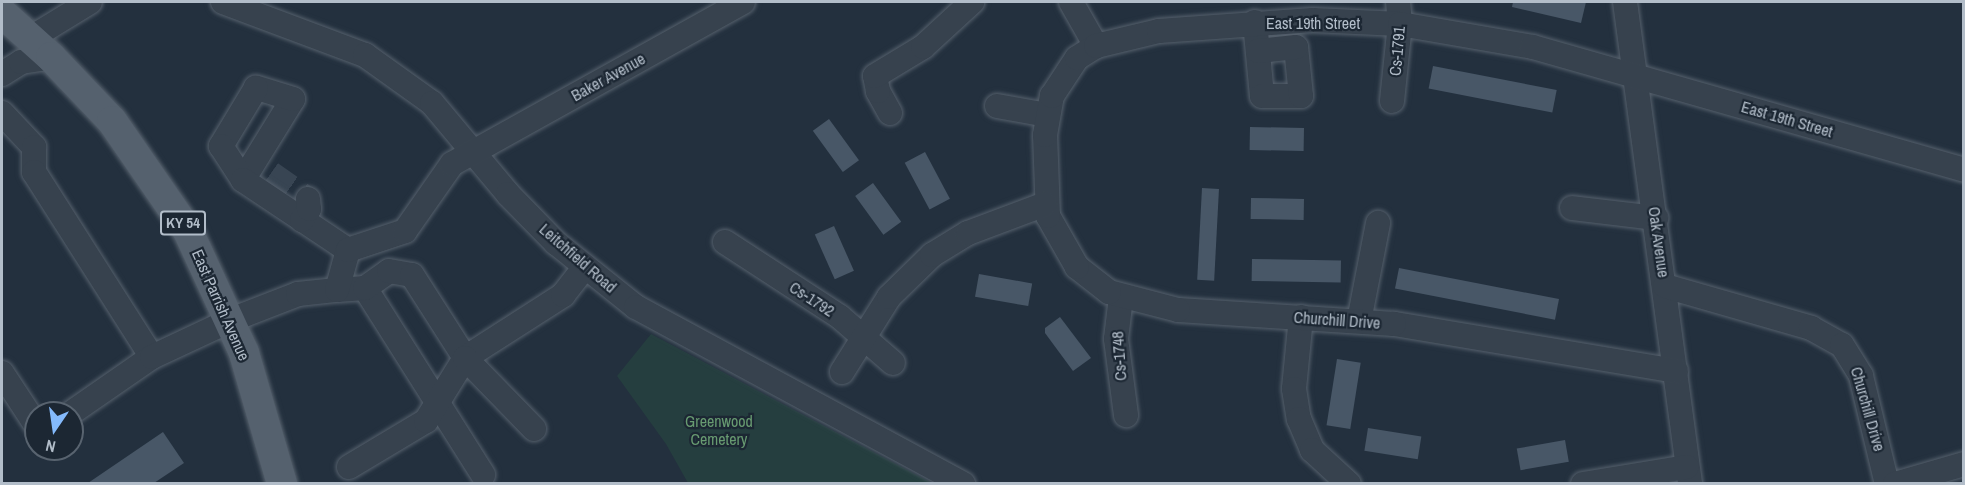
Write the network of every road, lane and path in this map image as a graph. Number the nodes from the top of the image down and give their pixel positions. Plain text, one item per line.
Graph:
1 (90, 2) edge
2 (223, 2) edge
3 (743, 2) edge
4 (972, 2) edge
5 (1071, 2) edge
6 (1625, 2) edge
7 (2, 13) edge
8 (1399, 13) edge
9 (1255, 22) junction
10 (1096, 46) junction
11 (41, 47) junction
12 (1258, 51) dead end
13 (2, 74) edge
14 (1636, 80) junction
15 (1392, 101) dead end
16 (997, 106) dead end
17 (2, 113) edge
18 (890, 113) dead end
19 (1047, 115) junction
20 (473, 152) junction
21 (1964, 170) edge
22 (256, 172) junction
23 (1045, 204) junction
24 (1572, 208) dead end
25 (1656, 218) junction
26 (1377, 223) dead end
27 (725, 242) dead end
28 (348, 250) junction
29 (585, 267) junction
30 (1665, 286) junction
31 (365, 288) junction
32 (337, 290) junction
33 (1121, 297) junction
34 (1301, 317) junction
35 (231, 320) junction
36 (1359, 321) junction
37 (863, 336) junction
38 (152, 357) junction
39 (465, 358) junction
40 (893, 363) dead end
41 (1676, 371) junction
42 (842, 372) dead end
43 (2, 373) edge
44 (84, 404) edge
45 (437, 405) junction
46 (24, 407) edge
47 (1126, 415) dead end
48 (534, 429) dead end
49 (1964, 464) edge
50 (349, 467) dead end
51 (483, 475) dead end
52 (1688, 475) edge
53 (282, 483) edge
54 (963, 483) edge
55 (1349, 483) edge
56 (1583, 483) edge
57 (1887, 483) edge
58 (1895, 483) edge

1 - 11 street
2 - 20 street, Leitchfield Road
3 - 20 street, Baker Avenue
4 - 18 street
5 - 10 street
6 - 14 street, Oak Avenue
7 - 11 main road, East Parrish Avenue / KY 54
8 - 9 street, East 19th Street
8 - 14 street, East 19th Street
8 - 15 street, Cs-1791
9 - 10 street, East 19th Street
9 - 12 street
10 - 19 street, East 19th Street
11 - 13 street
11 - 35 main road, East Parrish Avenue / KY 54
14 - 21 street, East 19th Street
14 - 25 street, Oak Avenue
16 - 19 street
17 - 38 street
19 - 23 street, East 19th Street
20 - 28 street, Baker Avenue
20 - 29 street, Leitchfield Road
22 - 22 street
22 - 28 street
23 - 33 street, Churchill Drive
23 - 37 street
24 - 25 street
25 - 30 street, Oak Avenue
26 - 36 street
27 - 37 street, Cs-1792
28 - 32 street
29 - 39 street
29 - 54 street, Leitchfield Road
30 - 41 street, Oak Avenue
30 - 57 street, Churchill Drive
31 - 32 street
31 - 39 street
31 - 45 street
32 - 35 street
33 - 34 street, Churchill Drive
33 - 47 street, Cs-1748
34 - 36 street, Churchill Drive
34 - 55 street
35 - 38 street
35 - 53 main road, East Parrish Avenue / KY 54
36 - 41 street, Churchill Drive
37 - 40 street, Cs-1792
37 - 42 street
38 - 44 street
39 - 45 street
39 - 48 street
41 - 52 street, Oak Avenue
43 - 46 street
45 - 50 street
45 - 51 street
49 - 58 street
52 - 56 street

